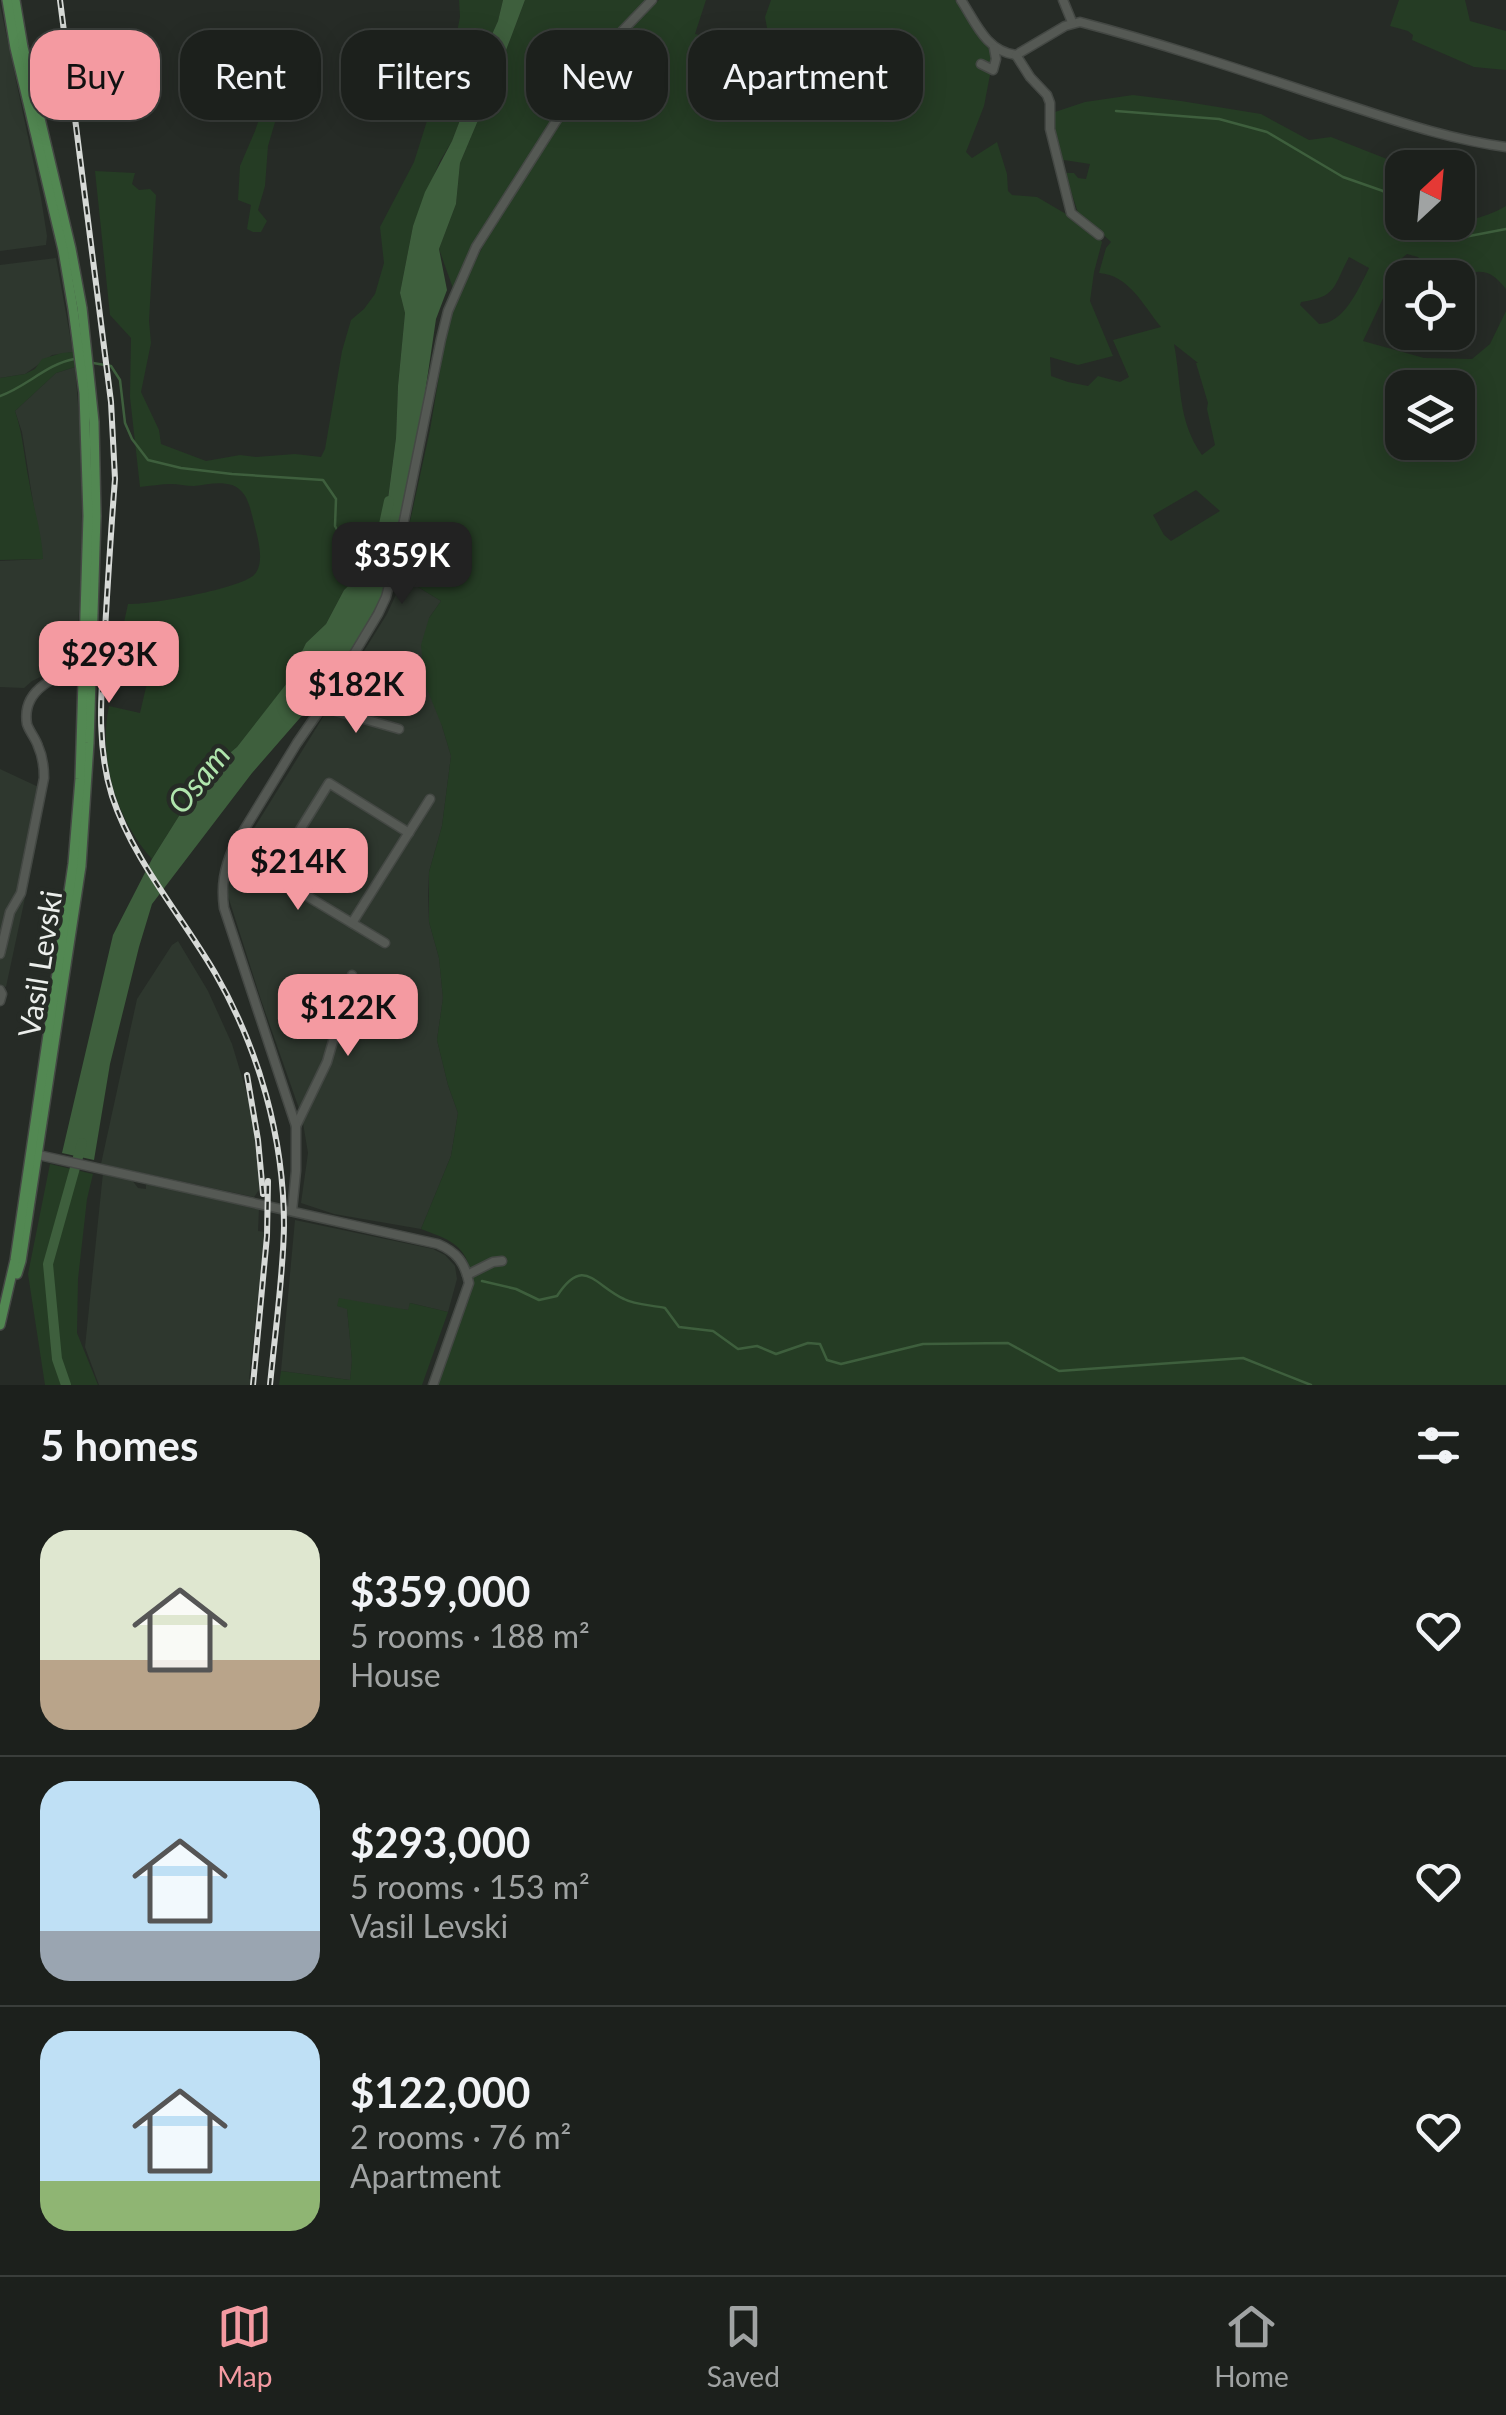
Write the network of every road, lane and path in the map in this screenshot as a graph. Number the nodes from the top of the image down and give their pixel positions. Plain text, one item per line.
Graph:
1 (7, 0) edge
2 (15, 0) edge
3 (652, 0) edge
4 (961, 0) edge
5 (1063, 0) edge
6 (1072, 22) junction
7 (994, 48) junction
8 (1016, 55) junction
9 (982, 64) dead end
10 (1506, 147) edge
11 (1099, 235) dead end
12 (87, 668) junction
13 (322, 706) junction
14 (399, 729) dead end
15 (430, 799) dead end
16 (409, 832) junction
17 (232, 848) junction
18 (272, 875) junction
19 (352, 924) junction
20 (384, 943) dead end
21 (0, 954) edge
22 (352, 975) dead end
23 (0, 990) edge
24 (0, 1001) edge
25 (296, 1126) junction
26 (33, 1154) junction
27 (292, 1210) junction
28 (502, 1261) dead end
29 (468, 1276) junction
30 (0, 1324) edge
31 (432, 1385) edge

1 - 12 main road
2 - 12 main road
3 - 13 street
4 - 7 street
5 - 6 street
6 - 8 street
6 - 10 street
7 - 8 street
7 - 9 street
8 - 11 street
12 - 21 street
12 - 26 main road, Vasil Levski
13 - 14 street
13 - 17 street
15 - 16 street
16 - 18 street
16 - 19 street
17 - 18 street
17 - 25 street
18 - 19 street
19 - 20 street
22 - 25 street
23 - 24 street
25 - 27 street
26 - 27 street
26 - 30 main road, Vasil Levski
27 - 29 street
28 - 29 street
29 - 31 street

